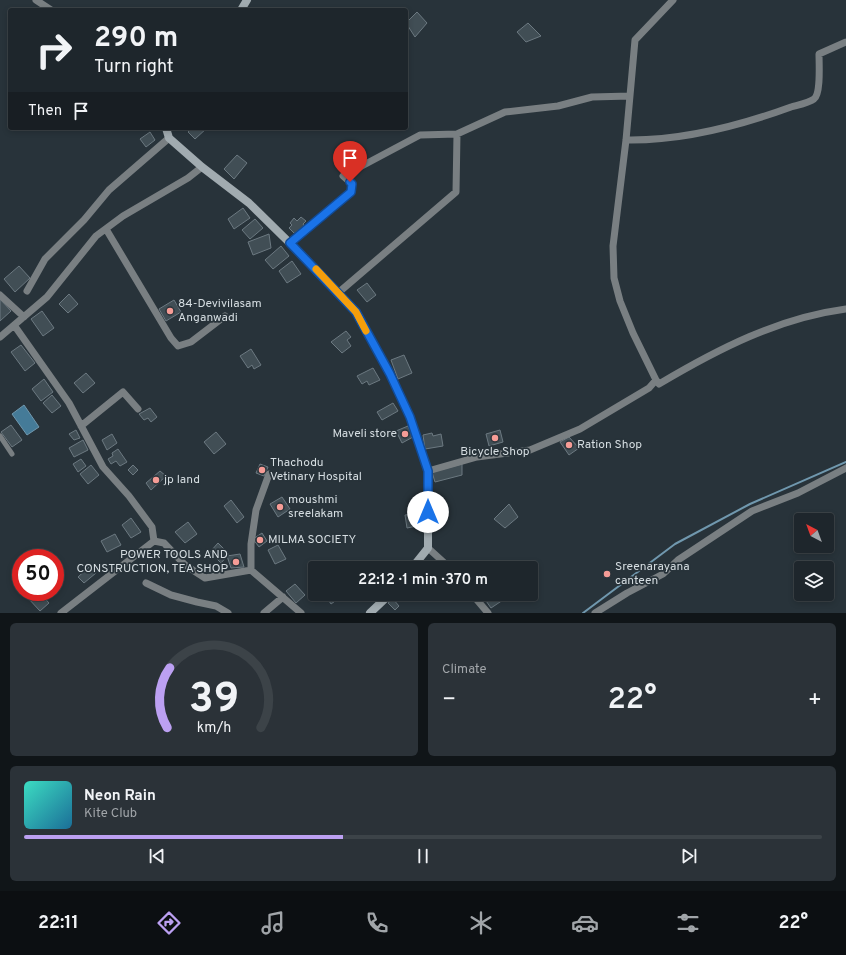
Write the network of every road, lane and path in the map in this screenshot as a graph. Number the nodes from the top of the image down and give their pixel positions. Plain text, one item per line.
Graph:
1 (36, 0) edge
2 (673, 0) edge
3 (48, 8) edge
4 (846, 42) edge
5 (630, 96) junction
6 (167, 130) edge
7 (457, 134) junction
8 (169, 138) junction
9 (626, 140) junction
10 (202, 167) junction
11 (106, 229) junction
12 (290, 243) junction
13 (27, 291) dead end
14 (338, 293) junction
15 (0, 295) edge
16 (846, 309) edge
17 (225, 316) dead end
18 (24, 317) junction
19 (14, 326) junction
20 (0, 337) edge
21 (656, 380) junction
22 (138, 409) dead end
23 (81, 426) junction
24 (0, 436) edge
25 (12, 454) dead end
26 (846, 468) edge
27 (428, 471) junction
28 (270, 474) dead end
29 (154, 541) junction
30 (428, 548) junction
31 (418, 561) edge
32 (442, 561) edge
33 (251, 570) junction
34 (146, 582) dead end
35 (283, 597) junction
36 (383, 601) edge
37 (478, 601) edge
38 (61, 613) edge
39 (228, 613) edge
40 (264, 613) edge
41 (301, 613) edge
42 (370, 613) edge
43 (488, 613) edge
44 (595, 613) edge

1 - 3 street
2 - 5 street
4 - 9 street
5 - 7 street
5 - 9 street
6 - 8 main road
7 - 12 street
7 - 14 street
8 - 10 main road
8 - 13 street
9 - 21 street
10 - 11 street
10 - 12 main road
11 - 17 street
11 - 18 street
12 - 14 main road
14 - 27 main road
15 - 18 street
16 - 21 street
18 - 19 street
19 - 20 street
19 - 23 street
21 - 27 street
22 - 23 street
23 - 29 street
24 - 25 street
26 - 44 street
27 - 30 main road
28 - 33 street
29 - 33 street
29 - 38 street
30 - 31 main road
30 - 32 street
33 - 35 street
34 - 39 street
35 - 40 street
35 - 41 street
36 - 42 main road
37 - 43 street

